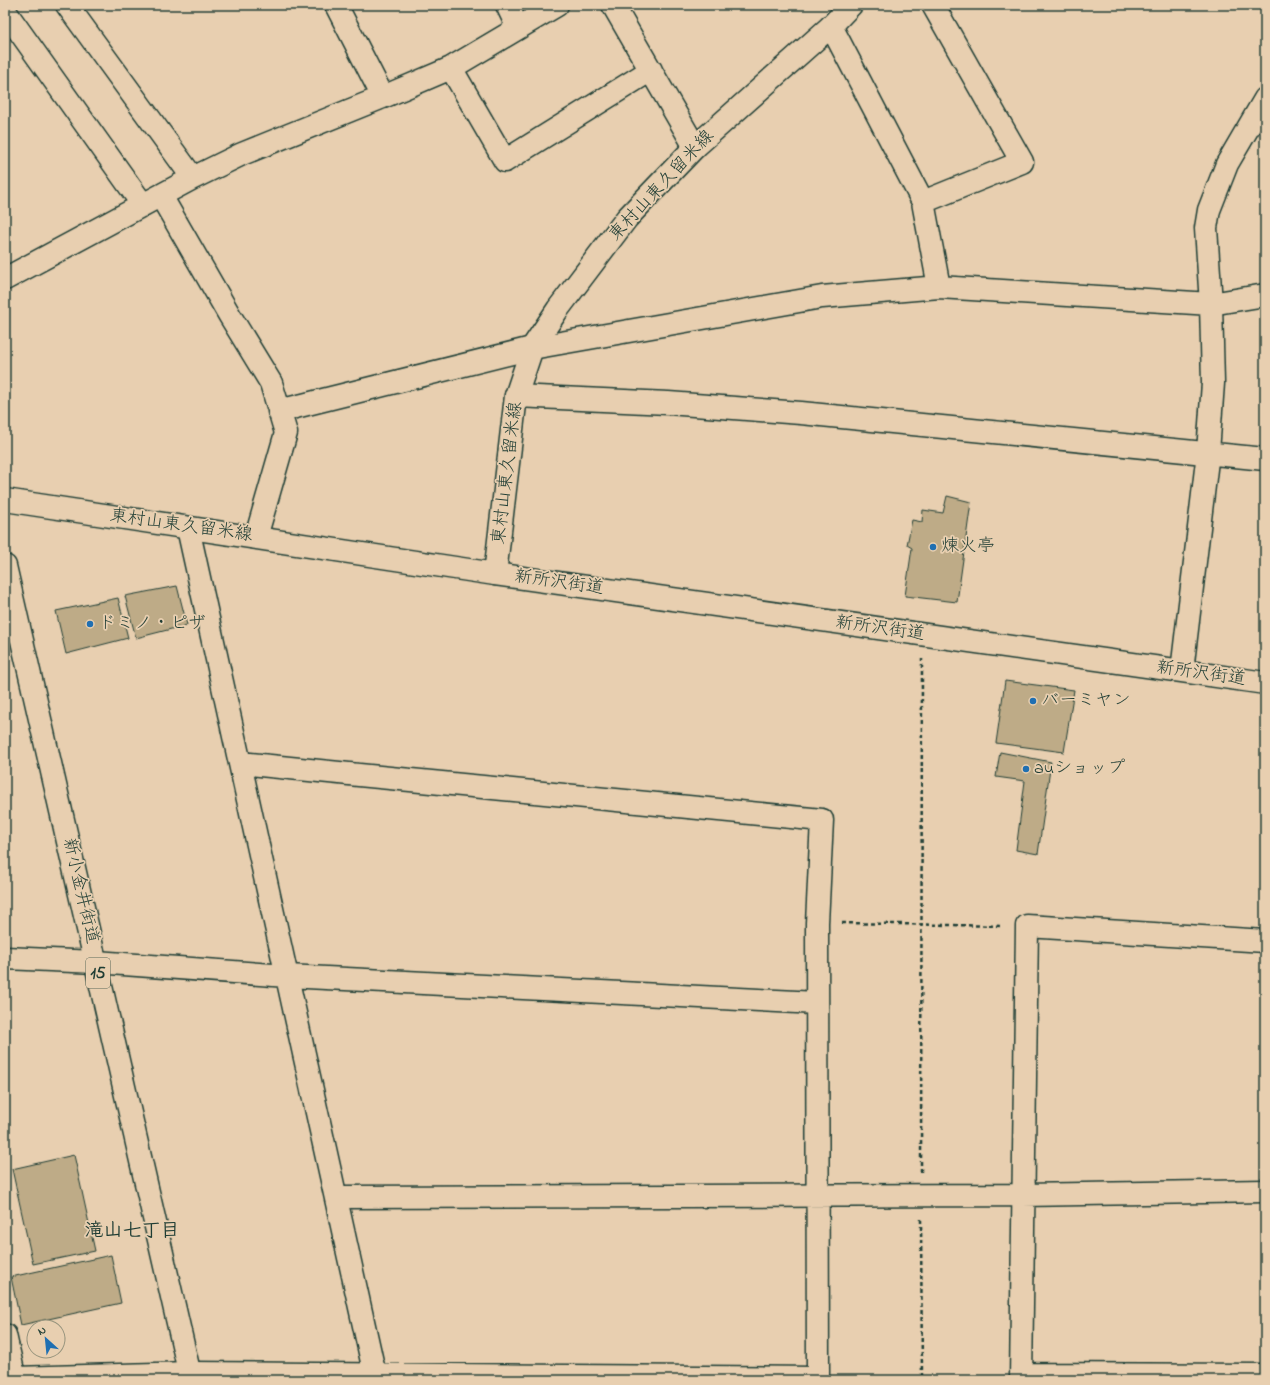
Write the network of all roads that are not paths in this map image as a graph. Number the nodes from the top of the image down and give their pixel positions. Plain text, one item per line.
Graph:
1 (67, 5) edge
2 (336, 5) edge
3 (507, 5) edge
4 (557, 5) edge
5 (613, 5) edge
6 (851, 5) edge
7 (933, 5) edge
8 (5, 11) edge
9 (831, 26) junction
10 (518, 28) junction
11 (451, 68) junction
12 (650, 70) junction
13 (383, 97) junction
14 (1265, 99) edge
15 (695, 147) junction
16 (192, 178) junction
17 (152, 201) junction
18 (923, 202) junction
19 (5, 279) edge
20 (939, 287) junction
21 (1265, 296) edge
22 (1211, 304) junction
23 (532, 348) junction
24 (516, 396) junction
25 (279, 411) junction
26 (1208, 452) junction
27 (1265, 459) edge
28 (5, 500) edge
29 (188, 528) junction
30 (256, 537) junction
31 (5, 566) edge
32 (495, 574) junction
33 (1182, 670) junction
34 (1265, 683) edge
35 (240, 763) junction
36 (1265, 941) edge
37 (5, 958) edge
38 (96, 962) junction
39 (287, 976) junction
40 (817, 1003) junction
41 (1265, 1191) edge
42 (1023, 1195) junction
43 (818, 1196) junction
44 (336, 1197) junction
45 (5, 1335) edge
46 (1265, 1375) edge
47 (191, 1377) edge
48 (375, 1377) edge
49 (1021, 1377) edge
50 (15, 1379) edge
51 (818, 1379) edge

1 - 16 street
2 - 13 street
3 - 10 street
4 - 10 street
5 - 12 street
6 - 9 street, 東村山東久留米線
7 - 18 street
8 - 17 street
9 - 15 street, 東村山東久留米線
9 - 18 street
10 - 11 street
11 - 12 street
11 - 13 street
12 - 15 street
13 - 16 street
14 - 22 street
15 - 23 street, 東村山東久留米線
16 - 17 street
17 - 19 street
17 - 25 street
18 - 20 street
20 - 22 street
20 - 23 street
21 - 22 street
22 - 26 street
23 - 24 street, 東村山東久留米線
23 - 25 street
24 - 26 street
24 - 32 street, 東村山東久留米線
25 - 30 street
26 - 27 street
26 - 33 street
28 - 29 street, 東村山東久留米線
29 - 30 street, 東村山東久留米線
29 - 35 street
30 - 32 street, 東村山東久留米線
31 - 38 street, 新小金井街道 / 15
32 - 33 street, 新所沢街道
33 - 34 street, 新所沢街道
35 - 39 street
35 - 40 street
36 - 42 street
37 - 38 street
38 - 39 street
38 - 47 street, 新小金井街道 / 15
39 - 40 street
39 - 44 street
40 - 43 street
41 - 42 street
42 - 43 street
42 - 49 street
43 - 44 street
43 - 51 street
44 - 48 street
45 - 50 street
46 - 49 street
47 - 48 street
47 - 50 street
48 - 51 street

